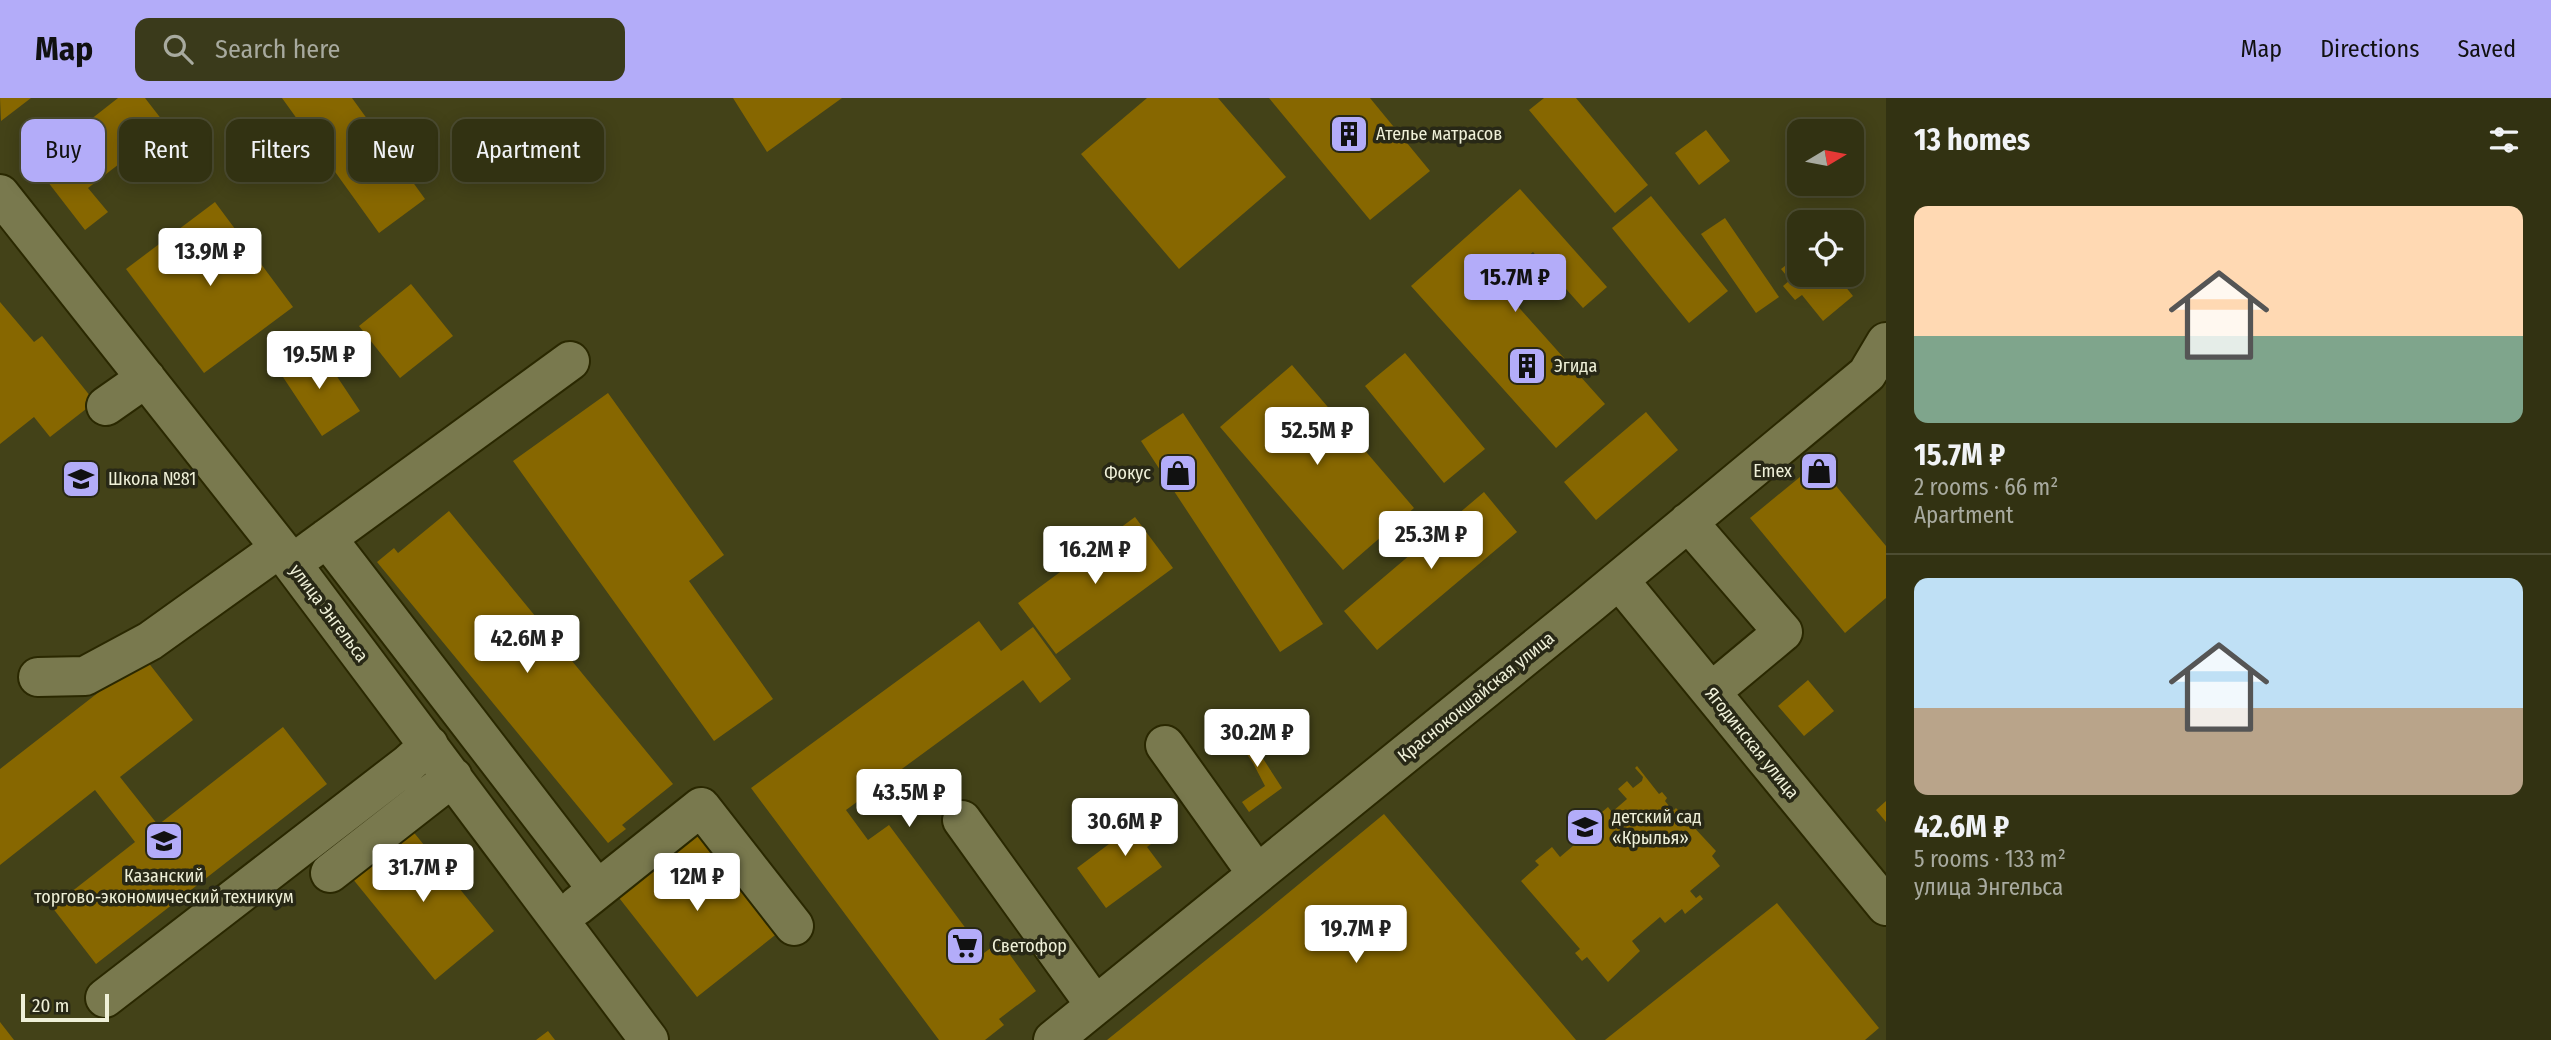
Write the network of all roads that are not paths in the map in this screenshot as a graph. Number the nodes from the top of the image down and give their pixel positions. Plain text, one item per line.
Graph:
1 (0, 194) edge
2 (1886, 342) edge
3 (570, 361) dead end
4 (146, 378) junction
5 (106, 406) dead end
6 (1688, 522) junction
7 (327, 538) junction
8 (286, 556) junction
9 (1619, 580) junction
10 (38, 677) dead end
11 (1711, 692) junction
12 (429, 745) junction
13 (1165, 746) dead end
14 (453, 777) junction
15 (962, 820) dead end
16 (330, 873) dead end
17 (1257, 874) junction
18 (597, 889) junction
19 (1886, 906) edge
20 (559, 920) junction
21 (794, 926) dead end
22 (105, 998) dead end
23 (1096, 1005) junction
24 (649, 1040) edge
25 (1053, 1040) edge

1 - 4 street, улица Энгельса
2 - 6 street, Краснококшайская улица
3 - 7 street
4 - 5 street
4 - 8 street, улица Энгельса
6 - 9 street, Краснококшайская улица
6 - 11 street
7 - 8 street
7 - 18 street
8 - 10 street
8 - 12 street, улица Энгельса
9 - 11 street, Ягодинская улица
9 - 17 street, Краснококшайская улица
11 - 19 street, Ягодинская улица
12 - 14 street, улица Энгельса
12 - 22 street
13 - 17 street
14 - 16 street
14 - 20 street, улица Энгельса
15 - 23 street
17 - 23 street, Краснококшайская улица
18 - 20 street
18 - 21 street
20 - 24 street, улица Энгельса
23 - 25 street, Краснококшайская улица

